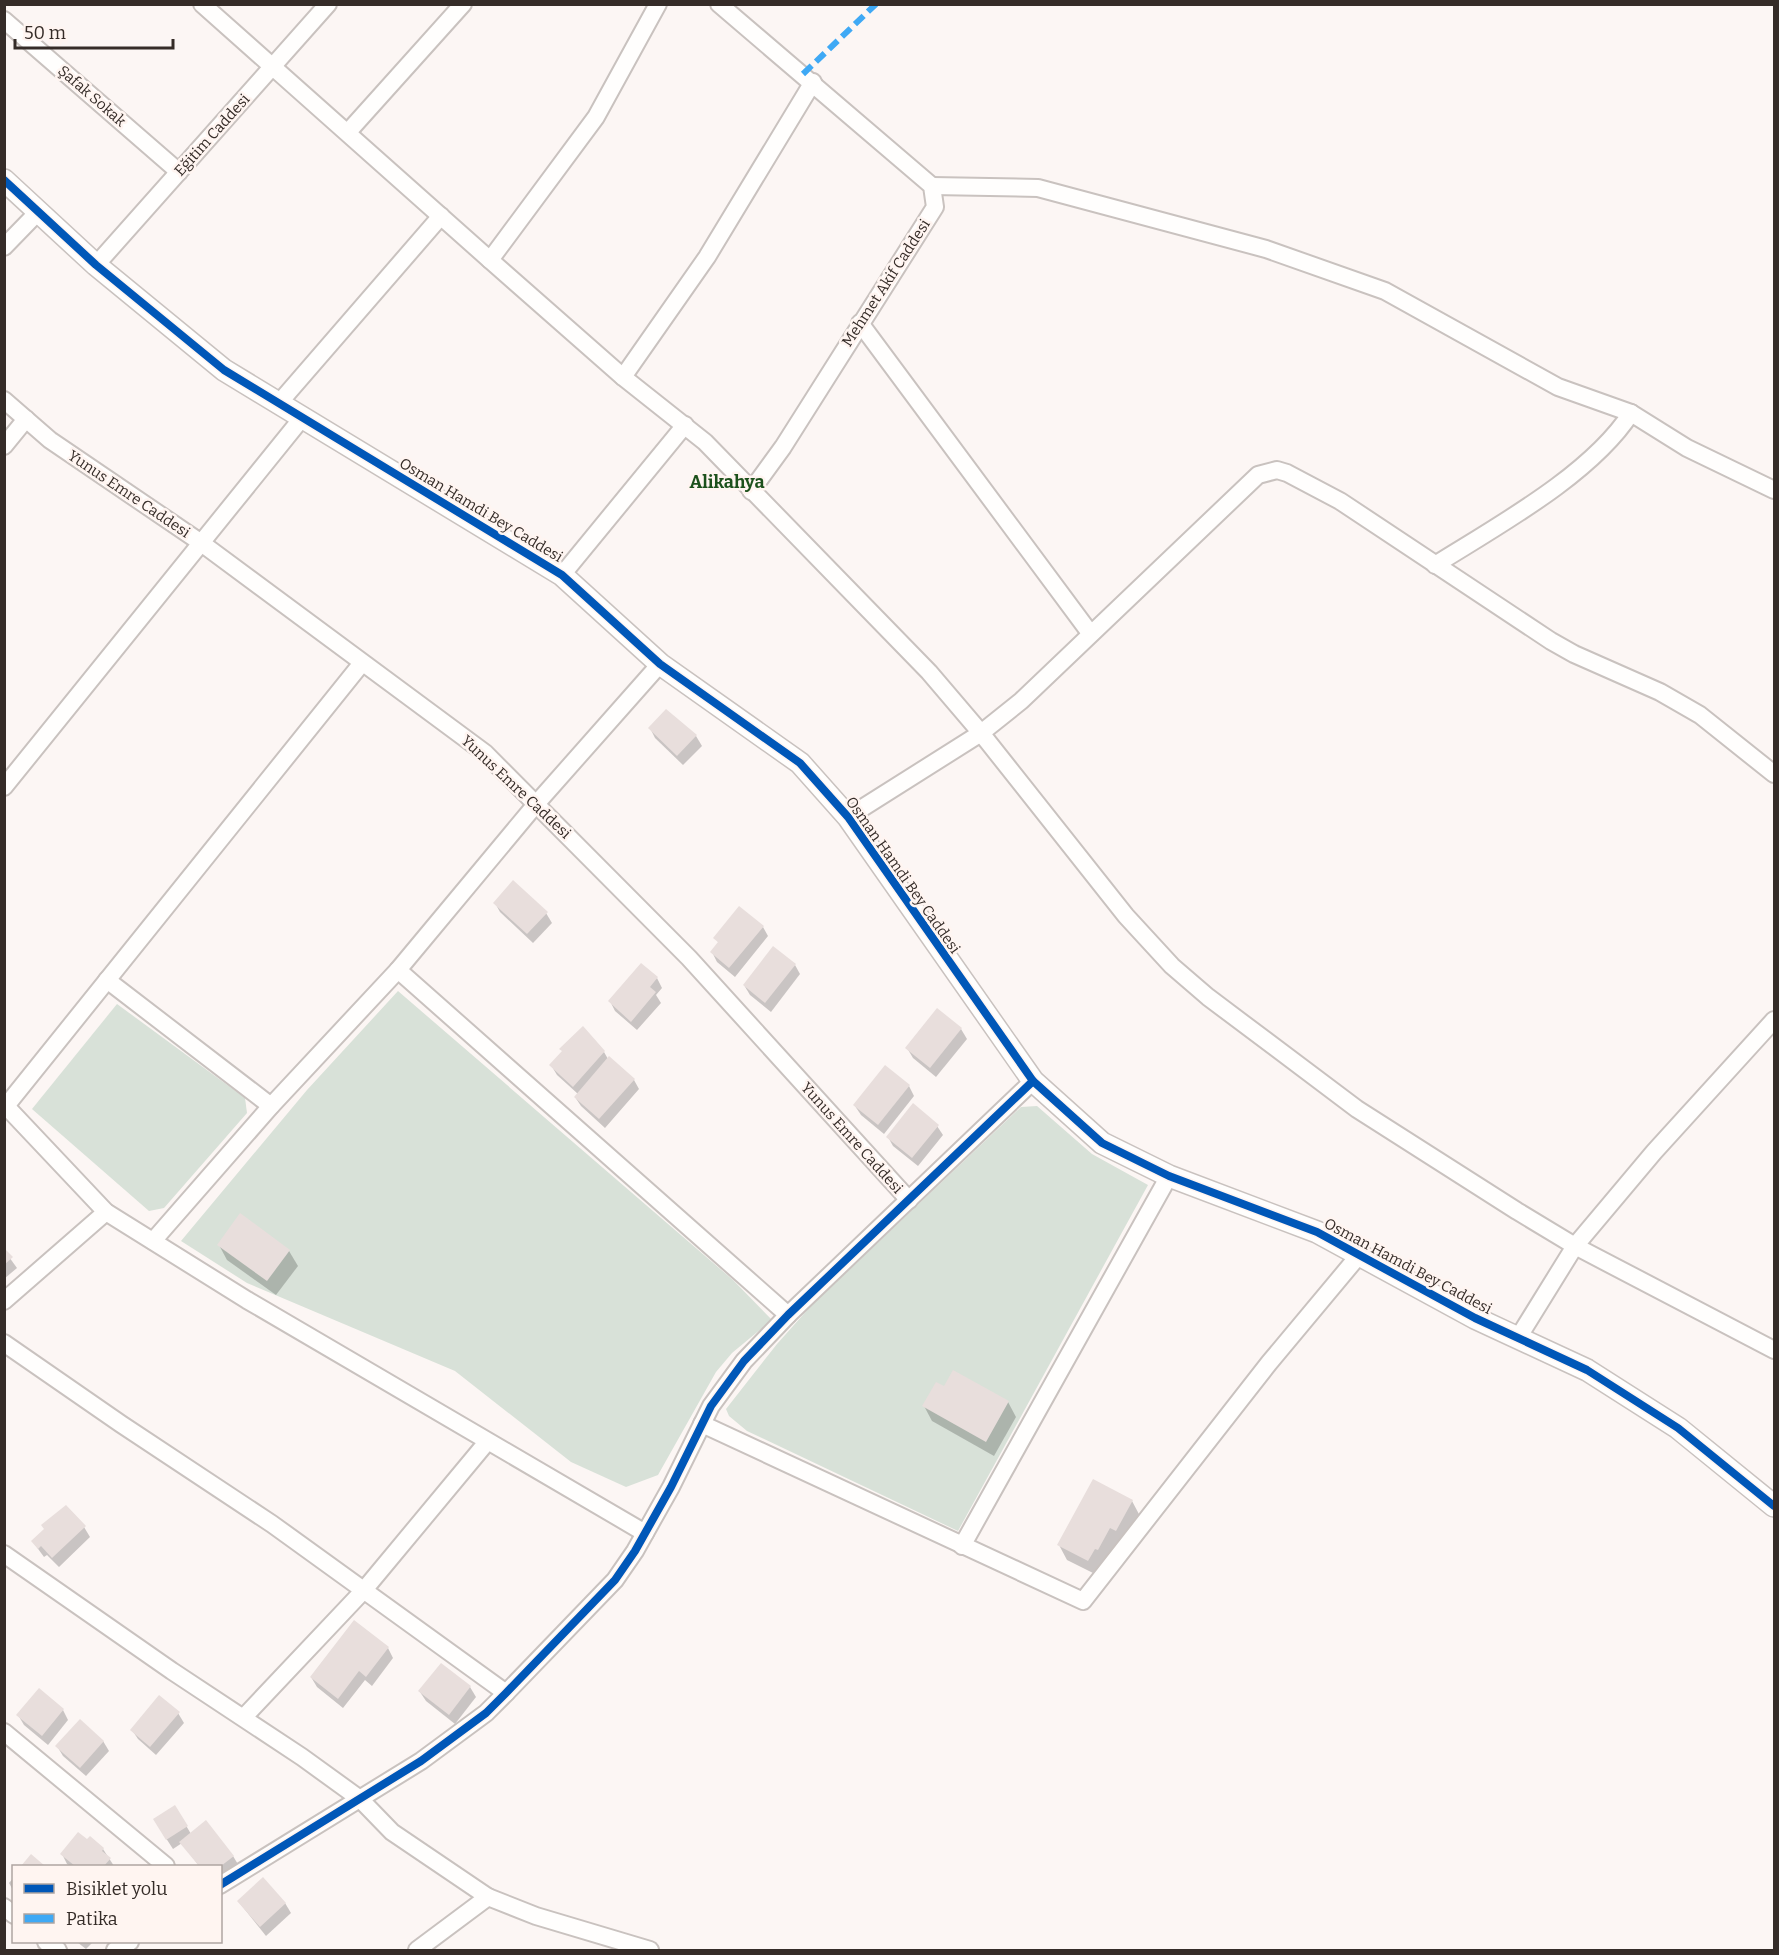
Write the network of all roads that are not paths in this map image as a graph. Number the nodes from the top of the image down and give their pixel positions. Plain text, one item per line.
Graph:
1 (202, 4) edge
2 (328, 4) edge
3 (464, 4) edge
4 (658, 4) edge
5 (719, 4) edge
6 (4, 20) edge
7 (272, 67) junction
8 (813, 82) junction
9 (348, 132) junction
10 (178, 172) junction
11 (4, 180) edge
12 (932, 186) junction
13 (38, 212) junction
14 (441, 216) junction
15 (4, 247) edge
16 (490, 260) junction
17 (96, 266) junction
18 (860, 323) junction
19 (623, 376) junction
20 (4, 400) edge
21 (279, 403) junction
22 (1631, 413) junction
23 (302, 418) junction
24 (26, 419) junction
25 (685, 425) junction
26 (4, 446) edge
27 (1774, 490) edge
28 (751, 491) junction
29 (200, 542) junction
30 (1435, 565) junction
31 (562, 575) junction
32 (1090, 633) junction
33 (362, 663) junction
34 (660, 664) junction
35 (981, 733) junction
36 (1774, 774) edge
37 (4, 787) edge
38 (537, 803) junction
39 (848, 817) junction
40 (398, 970) junction
41 (107, 980) junction
42 (1774, 1020) edge
43 (1033, 1081) junction
44 (5, 1105) edge
45 (271, 1106) junction
46 (1169, 1176) junction
47 (909, 1200) junction
48 (106, 1212) junction
49 (153, 1241) junction
50 (1575, 1246) junction
51 (1360, 1254) junction
52 (4, 1301) edge
53 (788, 1315) junction
54 (1518, 1338) junction
55 (4, 1343) edge
56 (1774, 1350) edge
57 (702, 1424) junction
58 (488, 1442) junction
59 (1774, 1506) edge
60 (645, 1533) junction
61 (962, 1546) junction
62 (4, 1554) edge
63 (364, 1590) junction
64 (506, 1693) junction
65 (244, 1718) junction
66 (4, 1732) edge
67 (360, 1799) junction
68 (165, 1865) edge
69 (222, 1885) edge
70 (488, 1897) junction
71 (417, 1950) edge
72 (650, 1950) edge

1 - 7 street
2 - 7 street, Eğitim Caddesi
3 - 9 street
4 - 16 street
5 - 8 street
6 - 10 street, Şafak Sokak
7 - 9 street
7 - 10 street, Eğitim Caddesi
8 - 12 street
8 - 19 street
9 - 14 street
10 - 17 street, Eğitim Caddesi
11 - 13 street, Osman Hamdi Bey Caddesi
12 - 18 street, Mehmet Akif Caddesi
12 - 22 street
13 - 15 street
13 - 17 street, Osman Hamdi Bey Caddesi
14 - 16 street
14 - 21 street
16 - 19 street
17 - 21 street, Osman Hamdi Bey Caddesi
18 - 28 street, Mehmet Akif Caddesi
18 - 32 street
19 - 25 street
20 - 24 street, Yunus Emre Caddesi
21 - 23 street, Osman Hamdi Bey Caddesi
22 - 27 street
22 - 30 street
23 - 29 street
23 - 31 street, Osman Hamdi Bey Caddesi
24 - 26 street
24 - 29 street, Yunus Emre Caddesi
25 - 28 street
25 - 31 street
28 - 35 street
29 - 33 street, Yunus Emre Caddesi
29 - 37 street
30 - 32 street
30 - 36 street
31 - 34 street, Osman Hamdi Bey Caddesi
32 - 35 street
33 - 38 street, Yunus Emre Caddesi
33 - 41 street
34 - 38 street
34 - 39 street, Osman Hamdi Bey Caddesi
35 - 39 street
35 - 50 street
38 - 40 street
38 - 47 street, Yunus Emre Caddesi
39 - 43 street, Osman Hamdi Bey Caddesi
40 - 45 street
40 - 53 street
41 - 44 street
41 - 45 street
42 - 50 street
43 - 46 street, Osman Hamdi Bey Caddesi
43 - 47 street
44 - 48 street
45 - 49 street
46 - 51 street, Osman Hamdi Bey Caddesi
46 - 61 street
47 - 53 street
48 - 49 street
48 - 52 street
49 - 58 street
50 - 54 street
50 - 56 street
51 - 54 street, Osman Hamdi Bey Caddesi
51 - 61 street
53 - 57 street
54 - 59 street, Osman Hamdi Bey Caddesi
55 - 63 street
57 - 60 street
57 - 61 street
58 - 60 street
58 - 63 street
60 - 64 street
62 - 65 street
63 - 64 street
63 - 65 street
64 - 67 street
65 - 67 street
66 - 68 street
67 - 69 street
67 - 70 street
70 - 71 street
70 - 72 street

